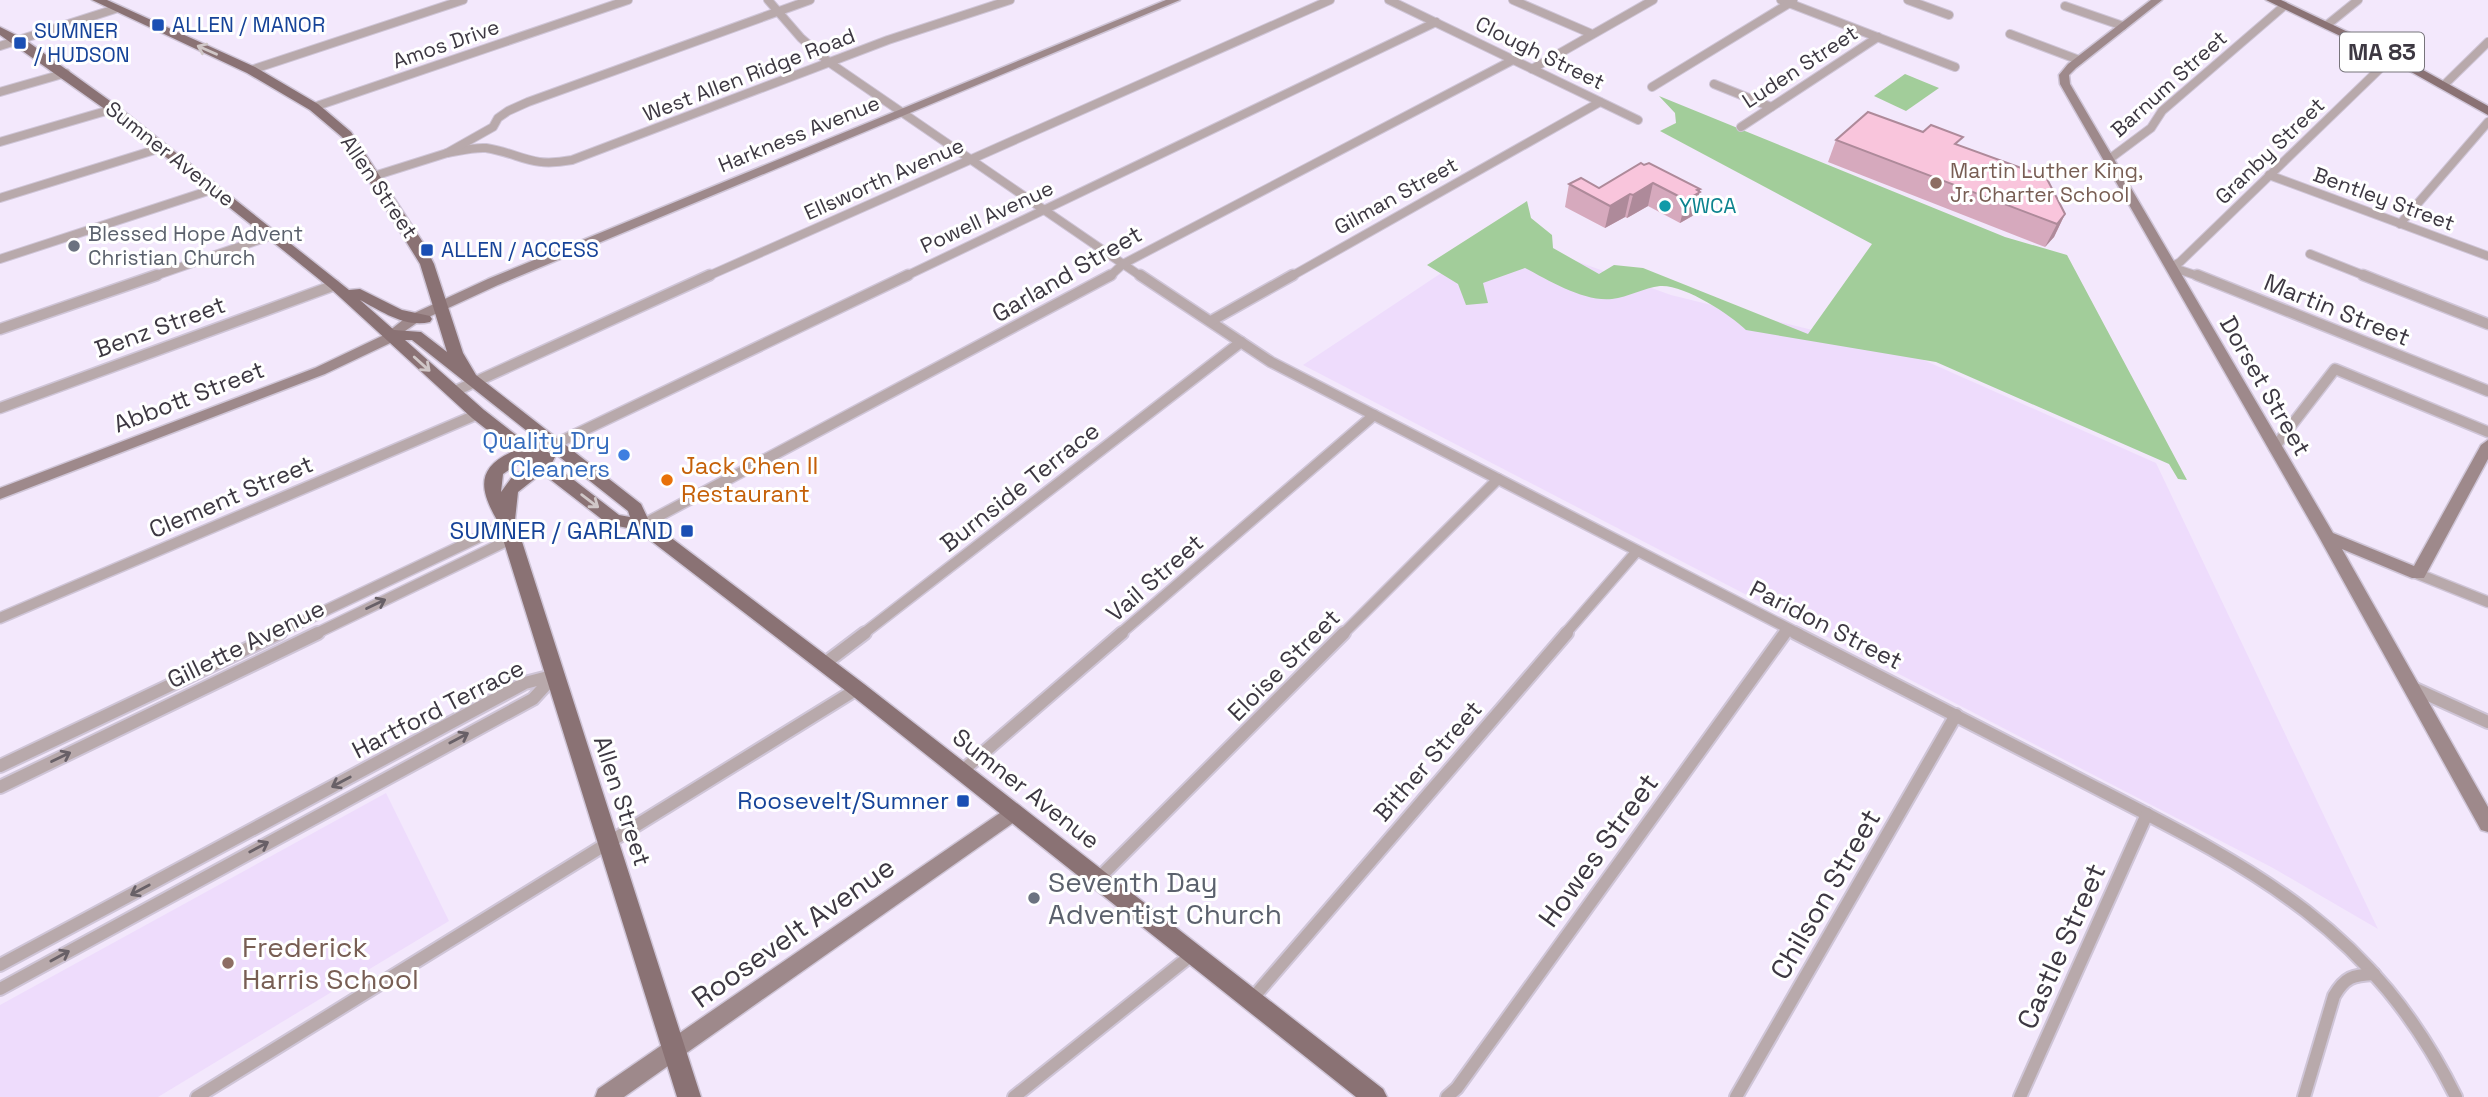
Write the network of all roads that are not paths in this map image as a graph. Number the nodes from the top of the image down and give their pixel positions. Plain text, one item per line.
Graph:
1 (98, 0) edge
2 (463, 0) edge
3 (628, 0) edge
4 (768, 0) edge
5 (810, 0) edge
6 (1010, 0) edge
7 (1175, 0) edge
8 (1330, 0) edge
9 (1389, 0) edge
10 (1513, 0) edge
11 (1781, 0) edge
12 (1908, 0) edge
13 (2157, 0) edge
14 (2272, 0) edge
15 (2358, 0) edge
16 (1649, 1) edge
17 (1792, 2) edge
18 (2284, 5) junction
19 (2065, 6) dead end
20 (115, 9) junction
21 (779, 12) junction
22 (1949, 15) dead end
23 (1436, 22) junction
24 (2327, 25) junction
25 (2123, 26) junction
26 (0, 30) edge
27 (1592, 34) junction
28 (2010, 34) dead end
29 (1878, 37) junction
30 (20, 41) junction
31 (2488, 42) edge
32 (0, 46) edge
33 (2392, 57) junction
34 (1513, 60) junction
35 (2079, 60) junction
36 (830, 63) junction
37 (1955, 66) dead end
38 (1532, 69) junction
39 (251, 70) junction
40 (66, 74) junction
41 (1714, 84) dead end
42 (2444, 85) junction
43 (1652, 86) dead end
44 (0, 92) edge
45 (1600, 102) junction
46 (314, 107) junction
47 (1771, 107) junction
48 (114, 109) junction
49 (2488, 111) edge
50 (902, 113) junction
51 (1637, 120) dead end
52 (2488, 122) edge
53 (493, 127) junction
54 (1741, 127) dead end
55 (0, 142) edge
56 (161, 148) junction
57 (499, 151) junction
58 (447, 153) junction
59 (971, 159) junction
60 (2108, 160) junction
61 (374, 176) junction
62 (2269, 176) junction
63 (214, 189) junction
64 (0, 198) edge
65 (1043, 210) junction
66 (2400, 224) junction
67 (273, 235) junction
68 (2310, 254) dead end
69 (2488, 256) edge
70 (0, 259) edge
71 (1123, 264) junction
72 (2171, 268) junction
73 (335, 285) junction
74 (440, 308) junction
75 (419, 319) junction
76 (1211, 321) junction
77 (2488, 324) edge
78 (0, 329) edge
79 (391, 335) junction
80 (1241, 342) junction
81 (473, 382) junction
82 (2488, 391) edge
83 (453, 392) junction
84 (0, 408) edge
85 (478, 414) junction
86 (1374, 415) junction
87 (2488, 432) edge
88 (553, 445) junction
89 (2488, 445) edge
90 (2274, 447) junction
91 (525, 451) junction
92 (543, 465) junction
93 (1498, 479) junction
94 (0, 494) edge
95 (642, 525) junction
96 (508, 528) junction
97 (2327, 537) junction
98 (1637, 551) junction
99 (2418, 574) junction
100 (2488, 602) edge
101 (0, 618) edge
102 (1787, 630) junction
103 (824, 664) junction
104 (555, 675) junction
105 (2410, 687) junction
106 (857, 689) junction
107 (133, 702) junction
108 (1956, 715) junction
109 (137, 720) junction
110 (2488, 722) edge
111 (0, 766) edge
112 (961, 772) junction
113 (0, 787) edge
114 (1013, 812) junction
115 (2147, 814) junction
116 (2488, 824) edge
117 (608, 844) junction
118 (1098, 879) junction
119 (1194, 953) junction
120 (0, 965) edge
121 (2374, 974) junction
122 (0, 989) edge
123 (1252, 999) junction
124 (674, 1049) junction
125 (197, 1097) edge
126 (606, 1097) edge
127 (689, 1097) edge
128 (1014, 1097) edge
129 (1375, 1097) edge
130 (1447, 1097) edge
131 (1736, 1097) edge
132 (2020, 1097) edge
133 (2304, 1097) edge
134 (2456, 1097) edge

1 - 20 main road, Allen Street
2 - 39 street
3 - 46 street, Amos Drive
4 - 21 street, Paridon Street
5 - 21 street
6 - 36 street, West Allen Ridge Road
7 - 50 street, Harkness Avenue
8 - 59 street, Ellsworth Avenue
9 - 23 street, Clough Street
10 - 27 street
11 - 17 street
12 - 22 street
13 - 25 street, Dorset Street
14 - 18 main road, MA 83
15 - 24 street
16 - 27 street
17 - 29 street
17 - 43 street
18 - 24 main road, MA 83
18 - 60 street, Barnum Street
19 - 25 street
20 - 30 street
39 -> 20 main road, Allen Street
21 - 36 street, Paridon Street
21 - 53 street
23 - 34 street, Clough Street
23 - 65 street, Powell Avenue
24 - 33 main road, MA 83
25 - 35 street, Dorset Street
26 - 30 main road, Sumner Avenue
27 - 38 street
28 - 35 street
29 - 37 street
29 - 47 street, Luden Street
30 - 32 street
30 - 40 main road, Sumner Avenue
31 - 42 street
33 - 42 main road, MA 83
33 - 62 street, Granby Street
34 - 38 street, Clough Street
34 - 71 street, Garland Street
35 - 60 street, Dorset Street
36 - 50 street, Paridon Street
36 - 57 street, West Allen Ridge Road
38 - 45 street, Clough Street
39 - 46 main road, Allen Street
40 - 44 street
40 - 48 main road, Sumner Avenue
41 - 47 street
42 - 49 main road, MA 83
45 - 51 street, Clough Street
45 - 76 street, Gilman Street
46 - 61 main road, Allen Street
47 - 54 street, Luden Street
48 - 55 street
48 - 56 main road, Sumner Avenue
50 - 59 street, Paridon Street
50 - 74 street, Harkness Avenue
52 - 66 street
53 - 57 street
53 - 58 street
56 - 63 main road, Sumner Avenue
56 - 64 street
57 - 58 street, West Allen Ridge Road
58 - 61 street
59 - 65 street, Paridon Street
59 - 81 street, Ellsworth Avenue
60 - 72 street, Dorset Street
61 - 74 main road, Allen Street
62 - 66 street, Bentley Street
62 - 72 street, Granby Street
63 - 67 main road, Sumner Avenue
63 - 70 street
65 - 71 street, Paridon Street
65 - 88 street, Powell Avenue
66 - 69 street, Bentley Street
67 - 73 main road, Sumner Avenue
67 - 78 street
68 - 77 street
71 - 76 street, Paridon Street
71 - 95 street, Garland Street
72 - 82 street, Martin Street
72 - 90 street, Dorset Street
73 - 75 main road, Sumner Avenue
73 - 79 main road, Sumner Avenue
73 - 84 street, Benz Street
74 - 75 street, Harkness Avenue
74 - 81 main road, Allen Street
75 - 79 street, Abbott Street
76 - 80 street, Paridon Street
79 - 81 main road, Sumner Avenue
79 -> 83 main road, Sumner Avenue
79 - 94 street, Abbott Street
80 - 86 street, Paridon Street
80 - 103 street, Burnside Terrace
81 - 83 street, Ellsworth Avenue
81 - 88 main road, Sumner Avenue
83 - 85 main road, Sumner Avenue
85 - 91 main road, Sumner Avenue
85 - 101 street, Clement Street
86 - 93 street, Paridon Street
86 - 112 street, Vail Street
87 - 90 street
88 - 91 main road, Allen Street
88 - 92 main road
88 - 95 main road, Sumner Avenue
89 - 99 street
90 - 97 street, Dorset Street
91 - 92 main road, Sumner Avenue
91 - 96 main road, Allen Street
92 -> 95 main road, Sumner Avenue
92 - 96 main road
93 - 98 street, Paridon Street
93 - 118 street, Eloise Street
95 - 103 main road, Sumner Avenue
96 - 104 main road, Allen Street
96 - 107 street, Gillette Avenue
109 -> 96 street, Gillette Avenue
97 - 99 street
97 - 105 street, Dorset Street
98 - 102 street, Paridon Street
98 - 123 street, Bither Street
99 - 100 street
102 - 108 street, Paridon Street
102 - 130 street, Howes Street
103 - 106 main road, Sumner Avenue
104 - 117 main road, Allen Street
104 -> 120 street, Hartford Terrace
122 -> 104 street, Hartford Terrace
105 - 110 street
105 - 116 street, Dorset Street
106 - 112 main road, Sumner Avenue
106 - 117 street
107 - 109 street
107 - 111 street, Gillette Avenue
108 - 115 street, Paridon Street
108 - 131 street, Chilson Street
113 -> 109 street, Gillette Avenue
112 - 114 main road, Sumner Avenue
114 - 118 main road, Sumner Avenue
114 - 124 street, Roosevelt Avenue
115 - 121 street, Paridon Street
115 - 132 street, Castle Street
117 - 124 main road, Allen Street
117 - 125 street
118 - 119 main road, Sumner Avenue
119 - 123 main road, Sumner Avenue
119 - 128 street
121 - 133 street
121 - 134 street, Paridon Street
123 - 129 main road, Sumner Avenue
124 - 126 street, Roosevelt Avenue
124 - 127 main road, Allen Street

